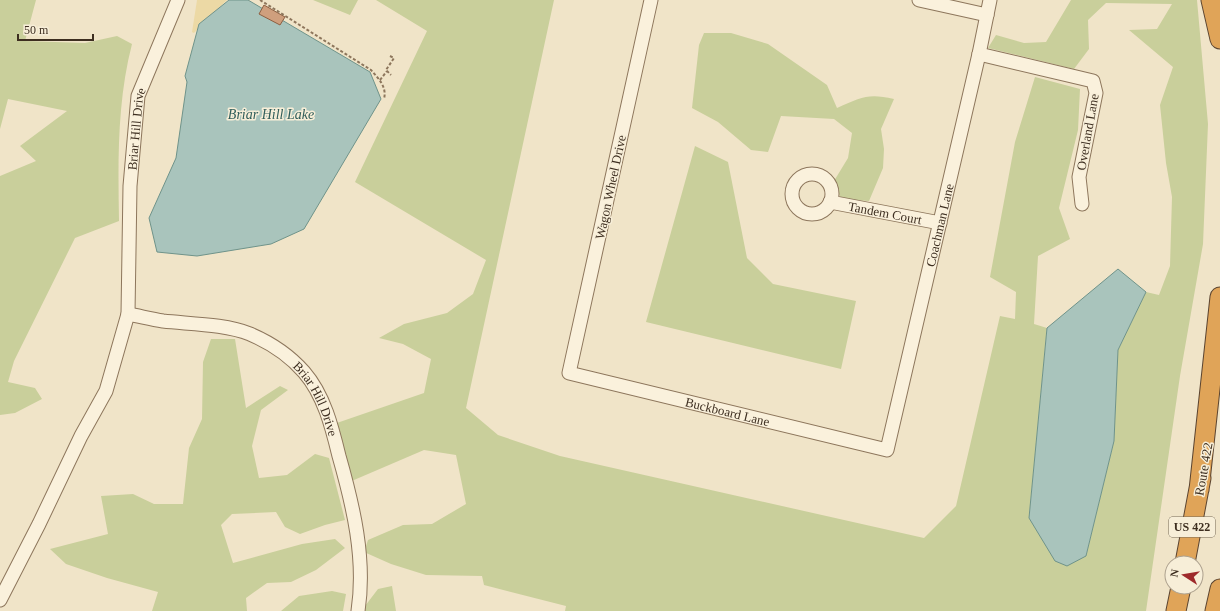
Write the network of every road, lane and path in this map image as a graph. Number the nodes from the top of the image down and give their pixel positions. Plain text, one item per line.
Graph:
1 (178, 0) edge
2 (260, 0) edge
3 (651, 0) edge
4 (920, 0) edge
5 (990, 0) edge
6 (1211, 0) edge
7 (987, 15) junction
8 (1220, 39) edge
9 (979, 54) junction
10 (390, 56) dead end
11 (387, 71) junction
12 (391, 75) dead end
13 (380, 80) junction
14 (384, 99) dead end
15 (830, 202) dead end
16 (1082, 204) dead end
17 (940, 223) junction
18 (1220, 297) edge
19 (128, 314) junction
20 (569, 373) joint
21 (1220, 374) edge
22 (887, 450) joint
23 (1199, 490) junction
24 (1187, 555) edge
25 (1220, 589) edge
26 (1179, 595) edge
27 (0, 600) edge
28 (358, 611) edge
29 (1176, 611) edge
30 (1214, 611) edge

1 - 19 street, Briar Hill Drive
2 - 13 path
3 - 20 street, Wagon Wheel Drive
4 - 7 street
5 - 7 street, Coachman Lane
6 - 8 highway
7 - 9 street, Coachman Lane
9 - 16 street, Overland Lane
9 - 17 street, Coachman Lane
10 - 11 path
11 - 12 path
11 - 13 path
13 - 14 path
15 - 17 street, Tandem Court
17 - 22 street, Coachman Lane
18 - 23 highway
19 - 27 street, Briar Hill Drive
19 - 28 street, Briar Hill Drive
20 - 22 street, Buckboard Lane
21 - 23 highway, Route 422 / US 422
23 - 24 highway, Route 422 / US 422
25 - 30 highway
26 - 29 highway

